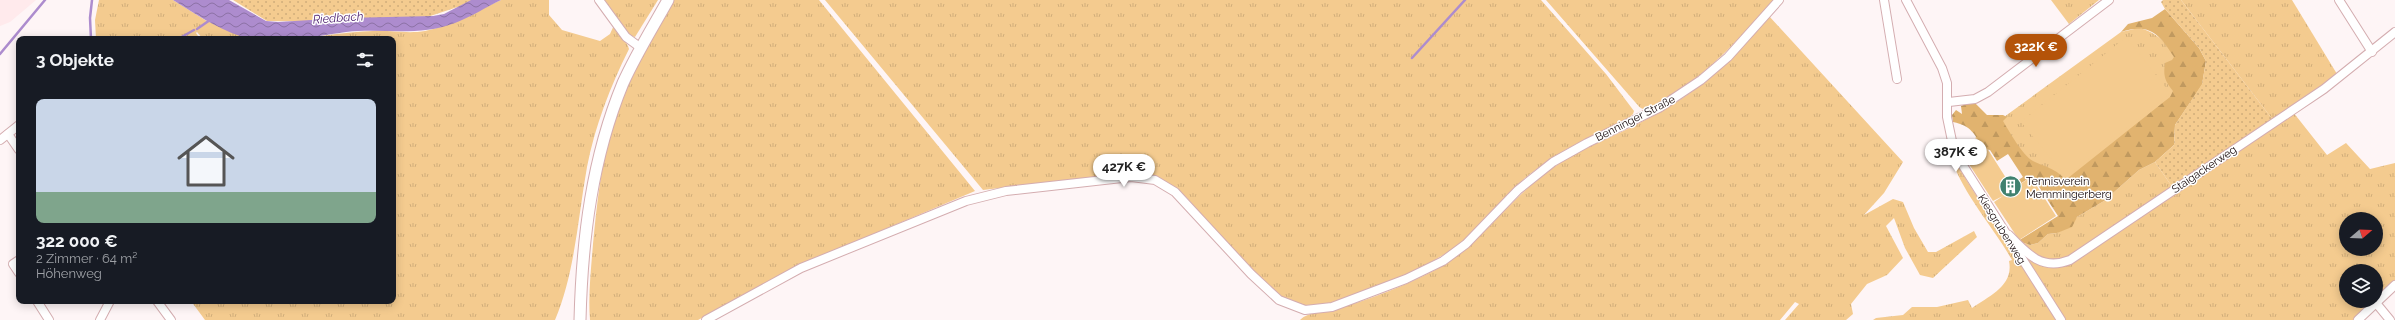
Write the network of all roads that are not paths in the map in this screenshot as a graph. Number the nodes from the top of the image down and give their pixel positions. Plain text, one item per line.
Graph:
1 (599, 0) edge
2 (668, 0) edge
3 (1779, 0) edge
4 (1884, 0) edge
5 (1906, 0) edge
6 (2109, 0) edge
7 (2339, 0) edge
8 (2395, 32) edge
9 (641, 48) junction
10 (2372, 52) junction
11 (1897, 79) dead end
12 (1949, 102) junction
13 (16, 127) edge
14 (8, 134) junction
15 (0, 140) edge
16 (16, 146) edge
17 (2009, 235) junction
18 (2395, 285) edge
19 (2383, 296) edge
20 (39, 304) edge
21 (108, 304) edge
22 (159, 304) edge
23 (2371, 308) edge
24 (2380, 308) edge
25 (49, 320) edge
26 (100, 320) edge
27 (171, 320) edge
28 (580, 320) edge
29 (706, 320) edge
30 (2061, 320) edge
31 (2358, 320) edge
32 (2390, 320) edge

1 - 9 street
2 - 9 main road
3 - 29 street, Benninger Straße
4 - 11 street
5 - 12 street, Kiesgrubenweg
6 - 12 street
7 - 10 street
8 - 10 street, Staigackerweg
9 - 28 main road
10 - 17 street, Staigackerweg
12 - 17 street, Kiesgrubenweg
13 - 14 street
14 - 15 street
14 - 16 street
17 - 30 street, Kiesgrubenweg
18 - 19 street
20 - 25 street
21 - 26 street
22 - 27 street
23 - 31 street
24 - 32 street

